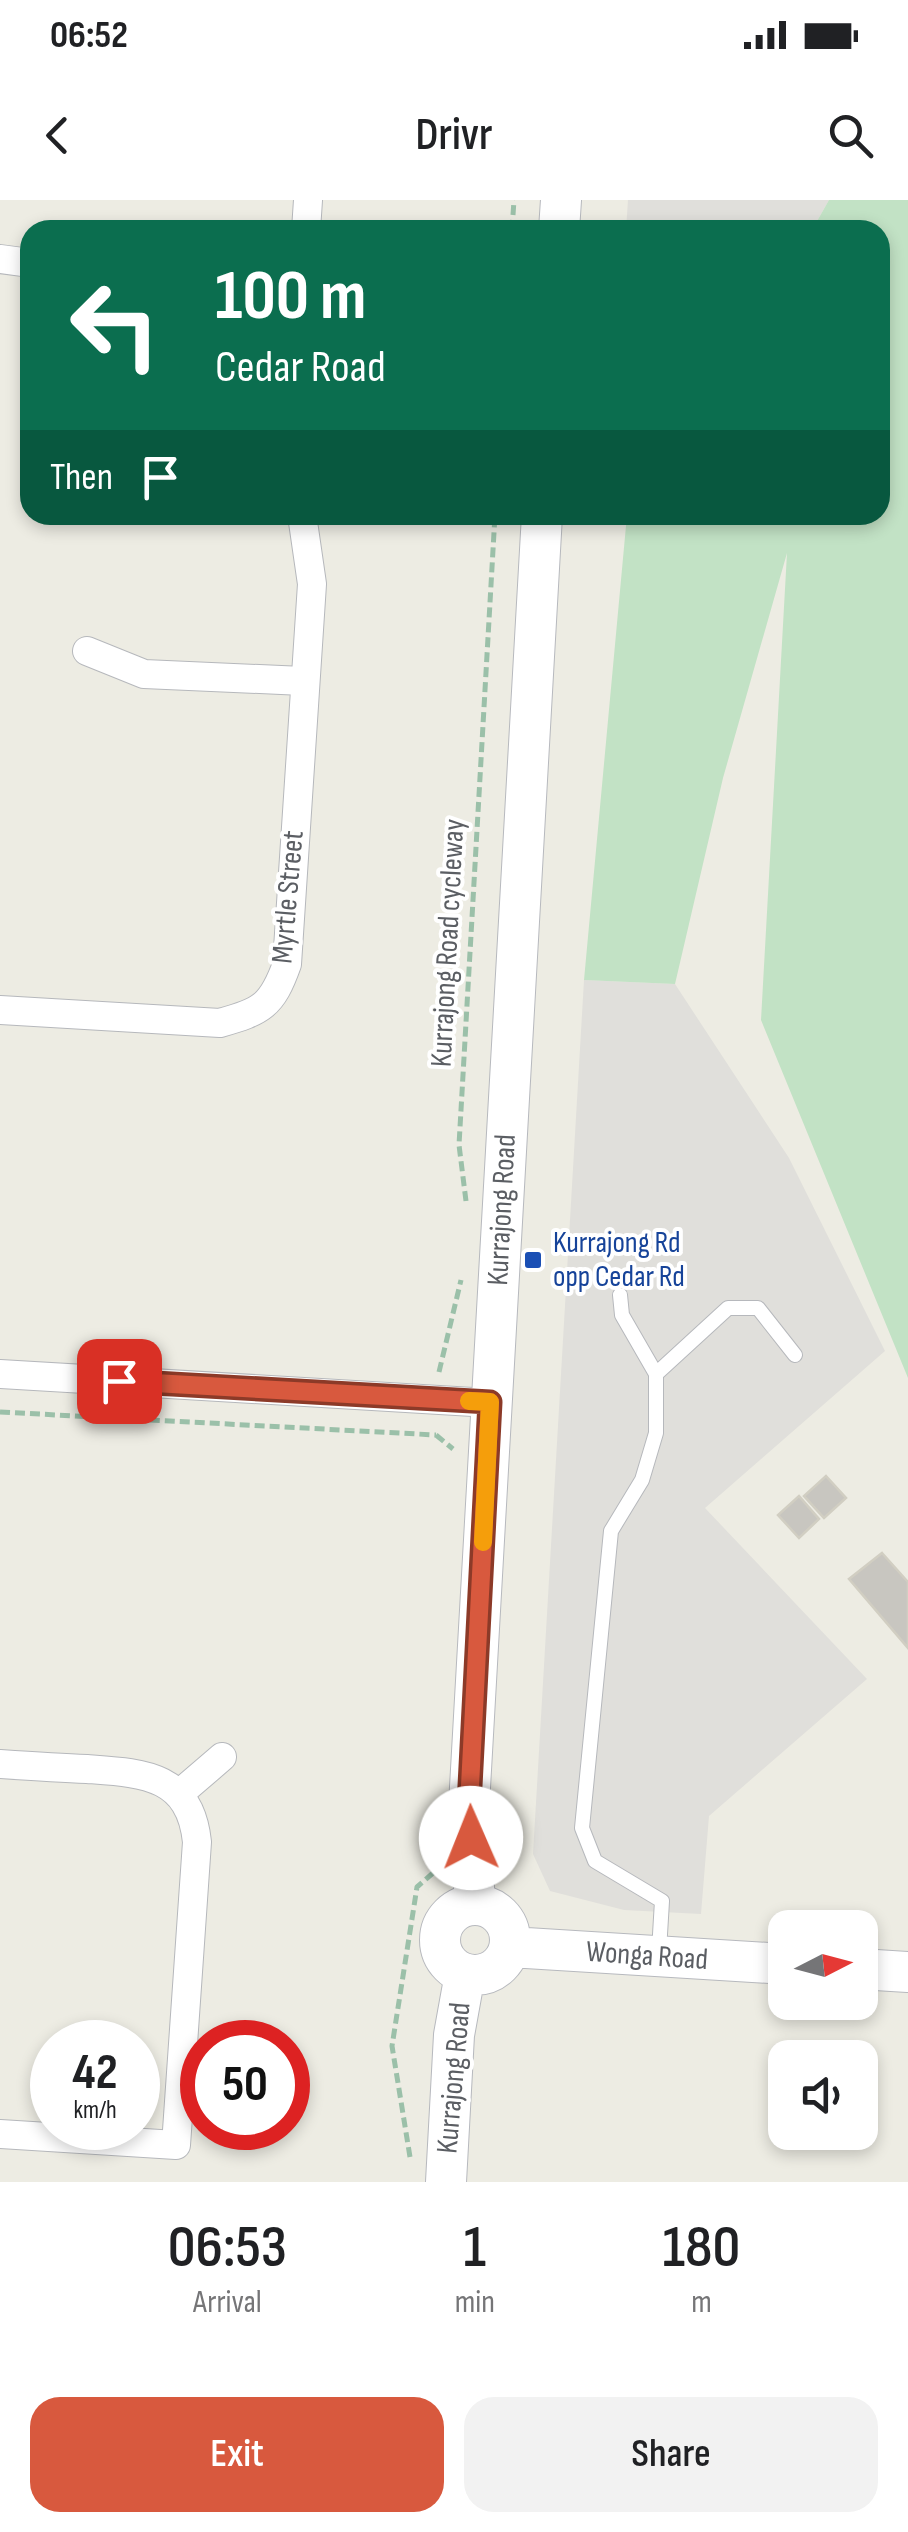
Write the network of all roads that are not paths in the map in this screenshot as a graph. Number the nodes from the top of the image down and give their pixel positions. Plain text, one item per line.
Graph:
1 (303, 525) edge
2 (541, 525) edge
3 (87, 651) dead end
4 (303, 681) junction
5 (0, 1010) edge
6 (620, 1294) dead end
7 (794, 1355) dead end
8 (0, 1374) edge
9 (656, 1374) junction
10 (490, 1402) junction
11 (222, 1758) dead end
12 (0, 1764) edge
13 (179, 1794) junction
14 (475, 1904) junction
15 (510, 1947) junction
16 (659, 1956) junction
17 (768, 1963) edge
18 (878, 1970) edge
19 (908, 1972) edge
20 (464, 1974) junction
21 (0, 2134) edge
22 (427, 2176) edge

1 - 4 street, Myrtle Street
2 - 10 main road, Kurrajong Road
3 - 4 street
4 - 5 street, Myrtle Street
6 - 9 lane
7 - 9 lane
8 - 10 street
9 - 16 lane
10 - 14 main road, Kurrajong Road
11 - 13 street
12 - 13 street
13 - 21 street
14 - 15 main road
14 - 20 main road
15 - 16 main road, Wonga Road
15 - 20 main road
16 - 17 main road, Wonga Road
18 - 19 main road
20 - 22 main road, Kurrajong Road

